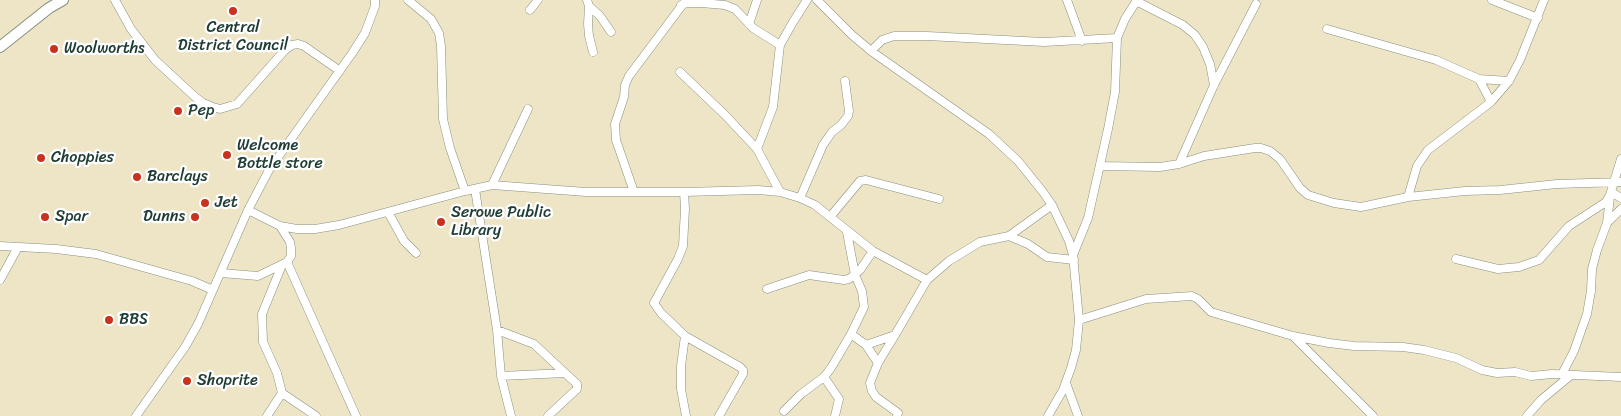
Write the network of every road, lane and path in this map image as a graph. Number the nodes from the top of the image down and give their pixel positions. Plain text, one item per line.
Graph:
1 (62, 0) edge
2 (114, 0) edge
3 (376, 0) edge
4 (408, 0) edge
5 (538, 0) edge
6 (757, 0) edge
7 (807, 0) edge
8 (817, 0) edge
9 (1067, 0) edge
10 (1492, 0) edge
11 (1544, 0) edge
12 (1136, 1) edge
13 (681, 2) edge
14 (588, 3) edge
15 (1509, 3) edge
16 (1256, 4) dead end
17 (530, 10) dead end
18 (1538, 18) junction
19 (749, 24) junction
20 (1327, 29) dead end
21 (610, 32) dead end
22 (1117, 38) junction
23 (1082, 40) junction
24 (780, 45) junction
25 (0, 47) edge
26 (871, 51) junction
27 (593, 52) dead end
28 (340, 71) junction
29 (680, 72) dead end
30 (1479, 78) junction
31 (1509, 80) junction
32 (845, 81) dead end
33 (1214, 85) junction
34 (1491, 102) junction
35 (528, 109) dead end
36 (757, 149) junction
37 (1621, 159) edge
38 (1179, 164) junction
39 (1100, 166) junction
40 (1617, 182) edge
41 (492, 185) junction
42 (475, 189) junction
43 (465, 191) junction
44 (634, 192) junction
45 (684, 192) junction
46 (780, 192) junction
47 (1610, 194) junction
48 (1408, 197) junction
49 (800, 198) junction
50 (939, 198) dead end
51 (1621, 198) edge
52 (1052, 205) junction
53 (248, 210) junction
54 (1621, 210) edge
55 (388, 212) junction
56 (830, 216) junction
57 (1607, 223) junction
58 (280, 226) junction
59 (847, 232) junction
60 (1009, 236) junction
61 (0, 246) edge
62 (18, 247) junction
63 (873, 251) junction
64 (416, 253) dead end
65 (1073, 258) junction
66 (1456, 259) dead end
67 (284, 264) junction
68 (221, 273) junction
69 (855, 275) junction
70 (0, 280) edge
71 (927, 280) junction
72 (767, 289) dead end
73 (213, 290) junction
74 (1079, 320) junction
75 (498, 330) junction
76 (851, 334) junction
77 (895, 335) junction
78 (685, 336) junction
79 (1293, 336) junction
80 (866, 345) junction
81 (878, 363) junction
82 (565, 373) junction
83 (1566, 374) junction
84 (501, 376) junction
85 (824, 377) junction
86 (1620, 378) edge
87 (1066, 383) junction
88 (282, 393) junction
89 (784, 411) dead end
90 (899, 415) edge
91 (136, 416) edge
92 (267, 416) edge
93 (316, 416) edge
94 (356, 416) edge
95 (510, 416) edge
96 (548, 416) edge
97 (686, 416) edge
98 (719, 416) edge
99 (835, 416) edge
100 (1048, 416) edge
101 (1078, 416) edge
102 (1373, 416) edge
103 (1527, 416) edge

1 - 25 main road
2 - 28 street
3 - 28 street
4 - 43 street
5 - 17 street
6 - 19 street
7 - 24 street
8 - 26 street
9 - 23 street
10 - 15 street
11 - 18 street
12 - 22 street
12 - 33 street
13 - 19 street
13 - 44 street
14 - 21 street
14 - 27 street
15 - 18 street
16 - 33 street
18 - 31 street
19 - 24 street
20 - 30 street
22 - 23 street
22 - 39 street
23 - 26 street
24 - 36 street
26 - 52 street
28 - 53 street
29 - 36 street
30 - 31 street
30 - 34 street
31 - 34 street
32 - 49 street
33 - 38 street
34 - 48 street
35 - 41 street
36 - 46 street
37 - 40 street
38 - 39 street
38 - 48 street
39 - 65 street
40 - 47 street
40 - 48 street
41 - 42 street
41 - 44 street
42 - 43 street
42 - 75 street
43 - 55 street
44 - 45 street
45 - 46 street
45 - 78 street
46 - 49 street
47 - 51 street
47 - 57 street
47 - 66 street
49 - 56 street
50 - 56 street
52 - 60 street
52 - 65 street
53 - 58 street
53 - 68 street
54 - 57 street
55 - 58 street
55 - 64 street
56 - 59 street
57 - 83 street
58 - 67 street
59 - 63 street
59 - 69 street
60 - 65 street
60 - 71 street
61 - 62 street
62 - 70 street
62 - 73 street
63 - 69 street
63 - 71 street
65 - 74 street
67 - 68 street
67 - 88 street
67 - 94 street
68 - 73 street
69 - 72 street
69 - 76 street
71 - 77 street
73 - 91 street
74 - 79 street
74 - 87 street
75 - 82 street
75 - 84 street
76 - 80 street
76 - 85 street
77 - 80 street
77 - 81 street
78 - 97 street
78 - 98 street
79 - 83 street
79 - 102 street
80 - 81 street
81 - 90 street
82 - 84 street
82 - 96 street
83 - 86 street
83 - 103 street
84 - 95 street
85 - 89 street
85 - 99 street
87 - 100 street
87 - 101 street
88 - 92 street
88 - 93 street

